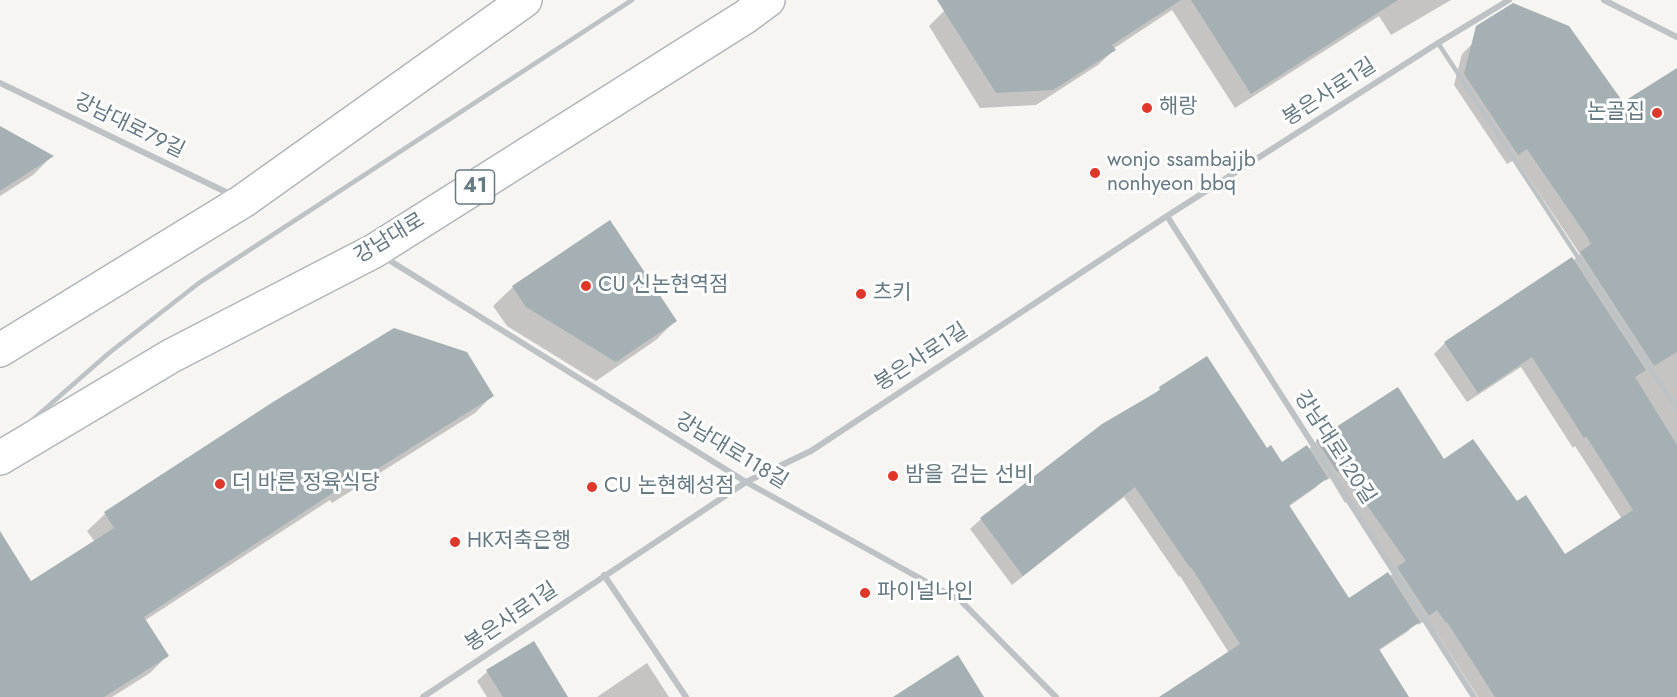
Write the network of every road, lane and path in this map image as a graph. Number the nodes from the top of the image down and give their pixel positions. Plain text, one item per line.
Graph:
1 (525, 0) edge
2 (632, 0) edge
3 (768, 0) edge
4 (1509, 0) edge
5 (1604, 0) edge
6 (1677, 37) edge
7 (1438, 44) junction
8 (0, 83) edge
9 (243, 201) junction
10 (1167, 216) junction
11 (374, 251) junction
12 (0, 350) edge
13 (1677, 409) edge
14 (27, 424) dead end
15 (0, 458) edge
16 (746, 482) junction
17 (604, 575) junction
18 (423, 697) edge
19 (686, 697) edge
20 (1056, 697) edge
21 (1473, 697) edge

1 - 9 main road
2 - 14 lane
3 - 11 main road, 강남대로 / 41
4 - 7 street, 봉은사로1길
5 - 6 street
7 - 10 street, 봉은사로1길
7 - 13 lane
8 - 9 street, 강남대로79길
9 - 12 main road
10 - 16 street, 봉은사로1길
10 - 21 street, 강남대로120길
11 - 15 main road, 강남대로 / 41
11 - 16 street, 강남대로118길
16 - 17 street, 봉은사로1길
16 - 20 street, 강남대로118길
17 - 18 street, 봉은사로1길
17 - 19 street

